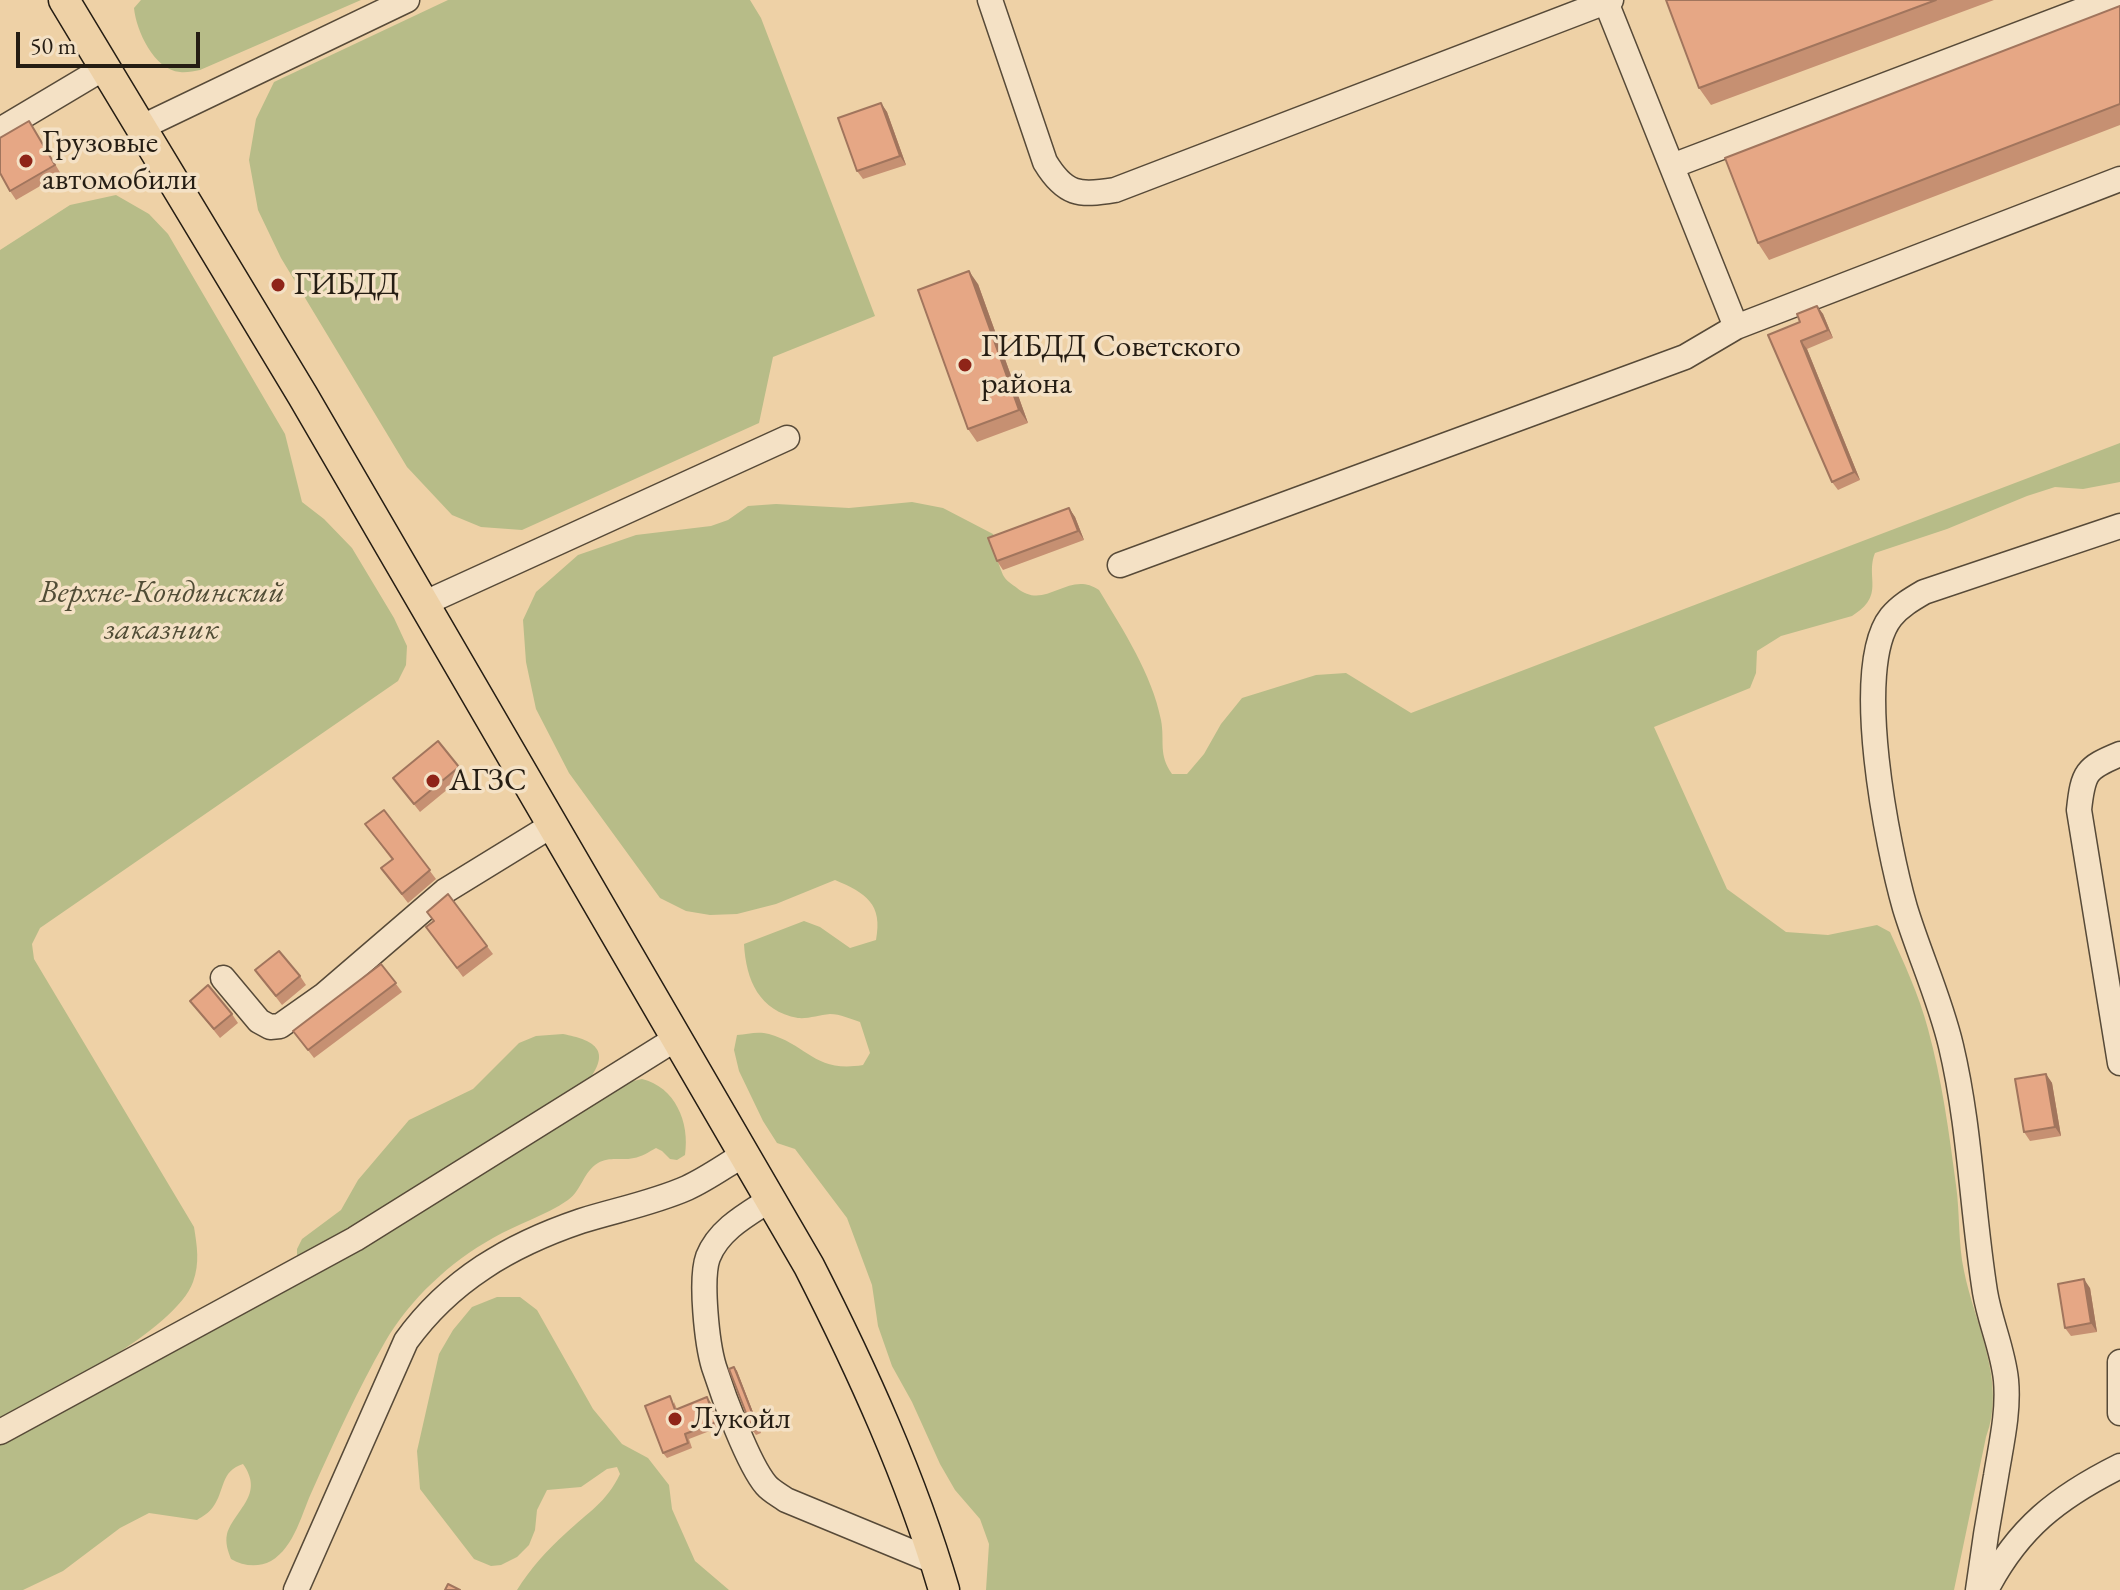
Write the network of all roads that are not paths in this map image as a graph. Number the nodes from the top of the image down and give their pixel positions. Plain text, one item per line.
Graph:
1 (64, 0) edge
2 (407, 0) edge
3 (990, 0) edge
4 (2109, 0) edge
5 (1609, 1) edge
6 (104, 68) junction
7 (140, 128) junction
8 (0, 130) edge
9 (1672, 166) junction
10 (2120, 179) edge
11 (1736, 327) junction
12 (787, 438) dead end
13 (2120, 526) edge
14 (1120, 565) dead end
15 (425, 603) junction
16 (2120, 754) edge
17 (554, 824) junction
18 (223, 978) dead end
19 (677, 1038) junction
20 (2120, 1063) edge
21 (745, 1154) junction
22 (771, 1199) junction
23 (2120, 1362) edge
24 (2120, 1413) edge
25 (0, 1432) edge
26 (2120, 1466) edge
27 (940, 1576) edge
28 (296, 1590) edge
29 (1978, 1590) edge
30 (1986, 1590) edge

1 - 6 main road
2 - 7 street
3 - 5 street
4 - 9 street
5 - 9 street
6 - 7 main road
6 - 8 street
7 - 15 main road
9 - 11 street
10 - 11 street
11 - 14 street
12 - 15 street
13 - 29 street
15 - 17 main road
16 - 20 street
17 - 18 street
17 - 19 main road
19 - 21 main road
19 - 25 street
21 - 22 main road
21 - 28 street
22 - 27 main road
22 - 27 street
23 - 24 street
26 - 30 street

